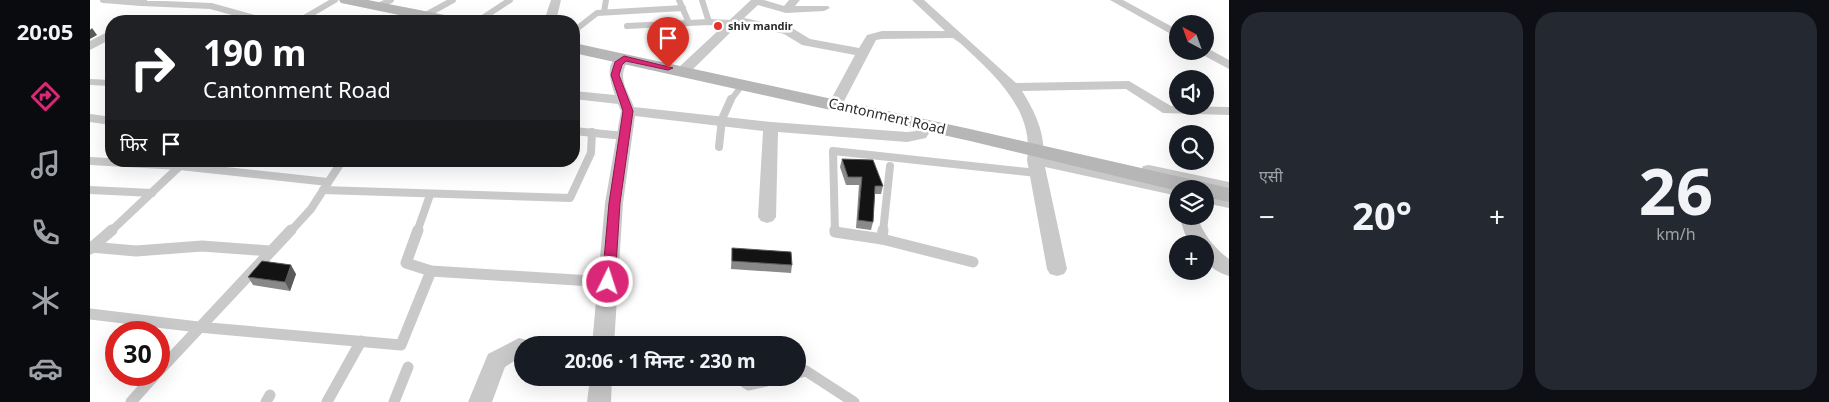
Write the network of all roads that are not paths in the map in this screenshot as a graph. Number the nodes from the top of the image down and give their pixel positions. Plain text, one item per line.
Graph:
1 (103, 0) edge
2 (342, 0) edge
3 (391, 0) edge
4 (454, 0) edge
5 (510, 0) edge
6 (556, 0) edge
7 (606, 0) edge
8 (679, 0) edge
9 (702, 0) edge
10 (795, 0) edge
11 (917, 0) edge
12 (1115, 0) edge
13 (142, 1) edge
14 (756, 1) edge
15 (820, 4) edge
16 (376, 7) junction
17 (683, 8) junction
18 (786, 10) junction
19 (604, 12) junction
20 (243, 15) edge
21 (311, 15) edge
22 (398, 15) edge
23 (426, 15) edge
24 (487, 15) edge
25 (552, 15) edge
26 (833, 17) dead end
27 (709, 22) junction
28 (734, 22) junction
29 (689, 23) junction
30 (580, 26) edge
31 (627, 26) dead end
32 (97, 30) dead end
33 (1169, 30) edge
34 (105, 32) edge
35 (956, 34) junction
36 (105, 37) edge
37 (90, 46) edge
38 (580, 49) edge
39 (863, 54) junction
40 (1214, 56) edge
41 (624, 58) junction
42 (1229, 65) edge
43 (683, 71) junction
44 (90, 82) edge
45 (105, 83) edge
46 (743, 84) junction
47 (1013, 87) junction
48 (580, 96) edge
49 (835, 105) junction
50 (626, 106) junction
51 (1229, 111) edge
52 (90, 118) edge
53 (105, 120) edge
54 (721, 122) junction
55 (927, 125) junction
56 (771, 127) junction
57 (580, 131) edge
58 (592, 132) junction
59 (624, 136) junction
60 (719, 147) dead end
61 (1036, 157) junction
62 (90, 161) edge
63 (105, 161) edge
64 (890, 166) dead end
65 (179, 167) edge
66 (202, 167) edge
67 (338, 167) edge
68 (1169, 183) edge
69 (326, 186) junction
70 (1229, 188) edge
71 (1169, 189) edge
72 (90, 190) edge
73 (1214, 192) edge
74 (152, 194) junction
75 (430, 195) junction
76 (1229, 195) edge
77 (1214, 199) edge
78 (1229, 202) edge
79 (767, 217) dead end
80 (882, 239) junction
81 (90, 248) edge
82 (270, 251) junction
83 (1214, 258) edge
84 (973, 262) dead end
85 (1057, 269) dead end
86 (1229, 270) edge
87 (431, 271) junction
88 (608, 282) junction
89 (90, 314) edge
90 (198, 327) junction
91 (604, 336) edge
92 (361, 341) junction
93 (514, 350) edge
94 (170, 359) edge
95 (408, 367) dead end
96 (806, 371) edge
97 (145, 386) edge
98 (600, 386) edge
99 (131, 402) edge
100 (327, 402) edge
101 (394, 402) edge
102 (480, 402) edge
103 (599, 402) edge
104 (854, 402) edge

1 - 13 lane
2 - 16 street
2 - 21 lane
3 - 16 lane
4 - 23 lane
5 - 24 lane
6 - 25 street
7 - 19 lane
8 - 17 lane
9 - 27 lane
10 - 18 street
11 - 35 street
12 - 33 street
13 - 20 lane
14 - 18 street
14 - 28 street
15 - 18 street
15 - 26 street
16 - 22 street
17 - 19 lane
17 - 29 lane
19 - 30 lane
27 - 28 lane
27 - 29 lane
28 - 39 street
28 - 43 street
29 - 31 lane
32 - 34 street
35 - 39 street
35 - 47 street
36 - 37 street
38 - 41 street, Cantonment Road
39 - 49 street
40 - 42 street
41 - 43 street, Cantonment Road
41 - 50 street
43 - 46 street, Cantonment Road
44 - 45 lane
46 - 49 street, Cantonment Road
46 - 54 lane
47 - 51 street
47 - 61 street
48 - 50 street
49 - 55 street, Cantonment Road
50 - 54 street
50 - 59 street
52 - 53 lane
54 - 56 street
54 - 60 lane
55 - 56 street
55 - 61 street, Cantonment Road
56 - 79 street
57 - 58 lane
58 - 59 lane
58 - 75 lane
59 - 88 street
61 - 68 street, Cantonment Road
61 - 70 street
61 - 71 street
61 - 80 lane
61 - 85 street
62 - 63 lane
64 - 80 lane
65 - 74 lane
66 - 69 lane
67 - 69 lane
69 - 75 lane
69 - 82 lane
72 - 74 lane
73 - 76 street
74 - 81 lane
75 - 87 lane
77 - 78 street
80 - 84 lane
81 - 82 lane
82 - 90 lane
83 - 86 street
87 - 88 lane
87 - 92 lane
88 - 91 street
89 - 90 lane
90 - 92 lane
90 - 94 lane
92 - 100 lane
93 - 102 street
95 - 101 lane
96 - 104 lane
97 - 99 lane
98 - 103 street

